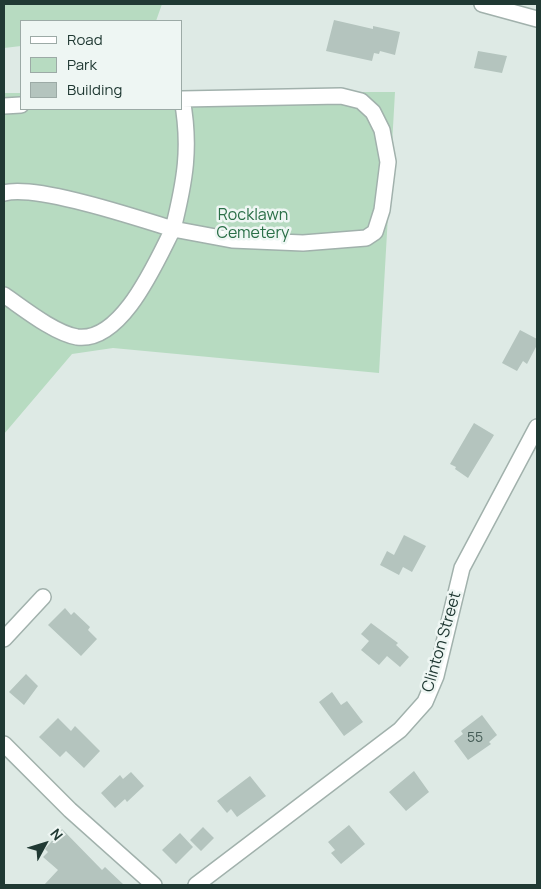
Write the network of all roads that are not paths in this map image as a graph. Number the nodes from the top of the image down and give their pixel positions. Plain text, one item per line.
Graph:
1 (482, 4) edge
2 (537, 18) edge
3 (182, 99) edge
4 (20, 105) edge
5 (4, 106) edge
6 (4, 193) edge
7 (172, 229) junction
8 (4, 295) edge
9 (537, 427) edge
10 (43, 597) dead end
11 (4, 639) edge
12 (4, 744) edge
13 (154, 885) edge
14 (196, 885) edge

1 - 2 street
3 - 7 street
3 - 7 street
4 - 5 street
6 - 7 street
7 - 8 street
9 - 14 street, Clinton Street
10 - 11 street
12 - 13 street

